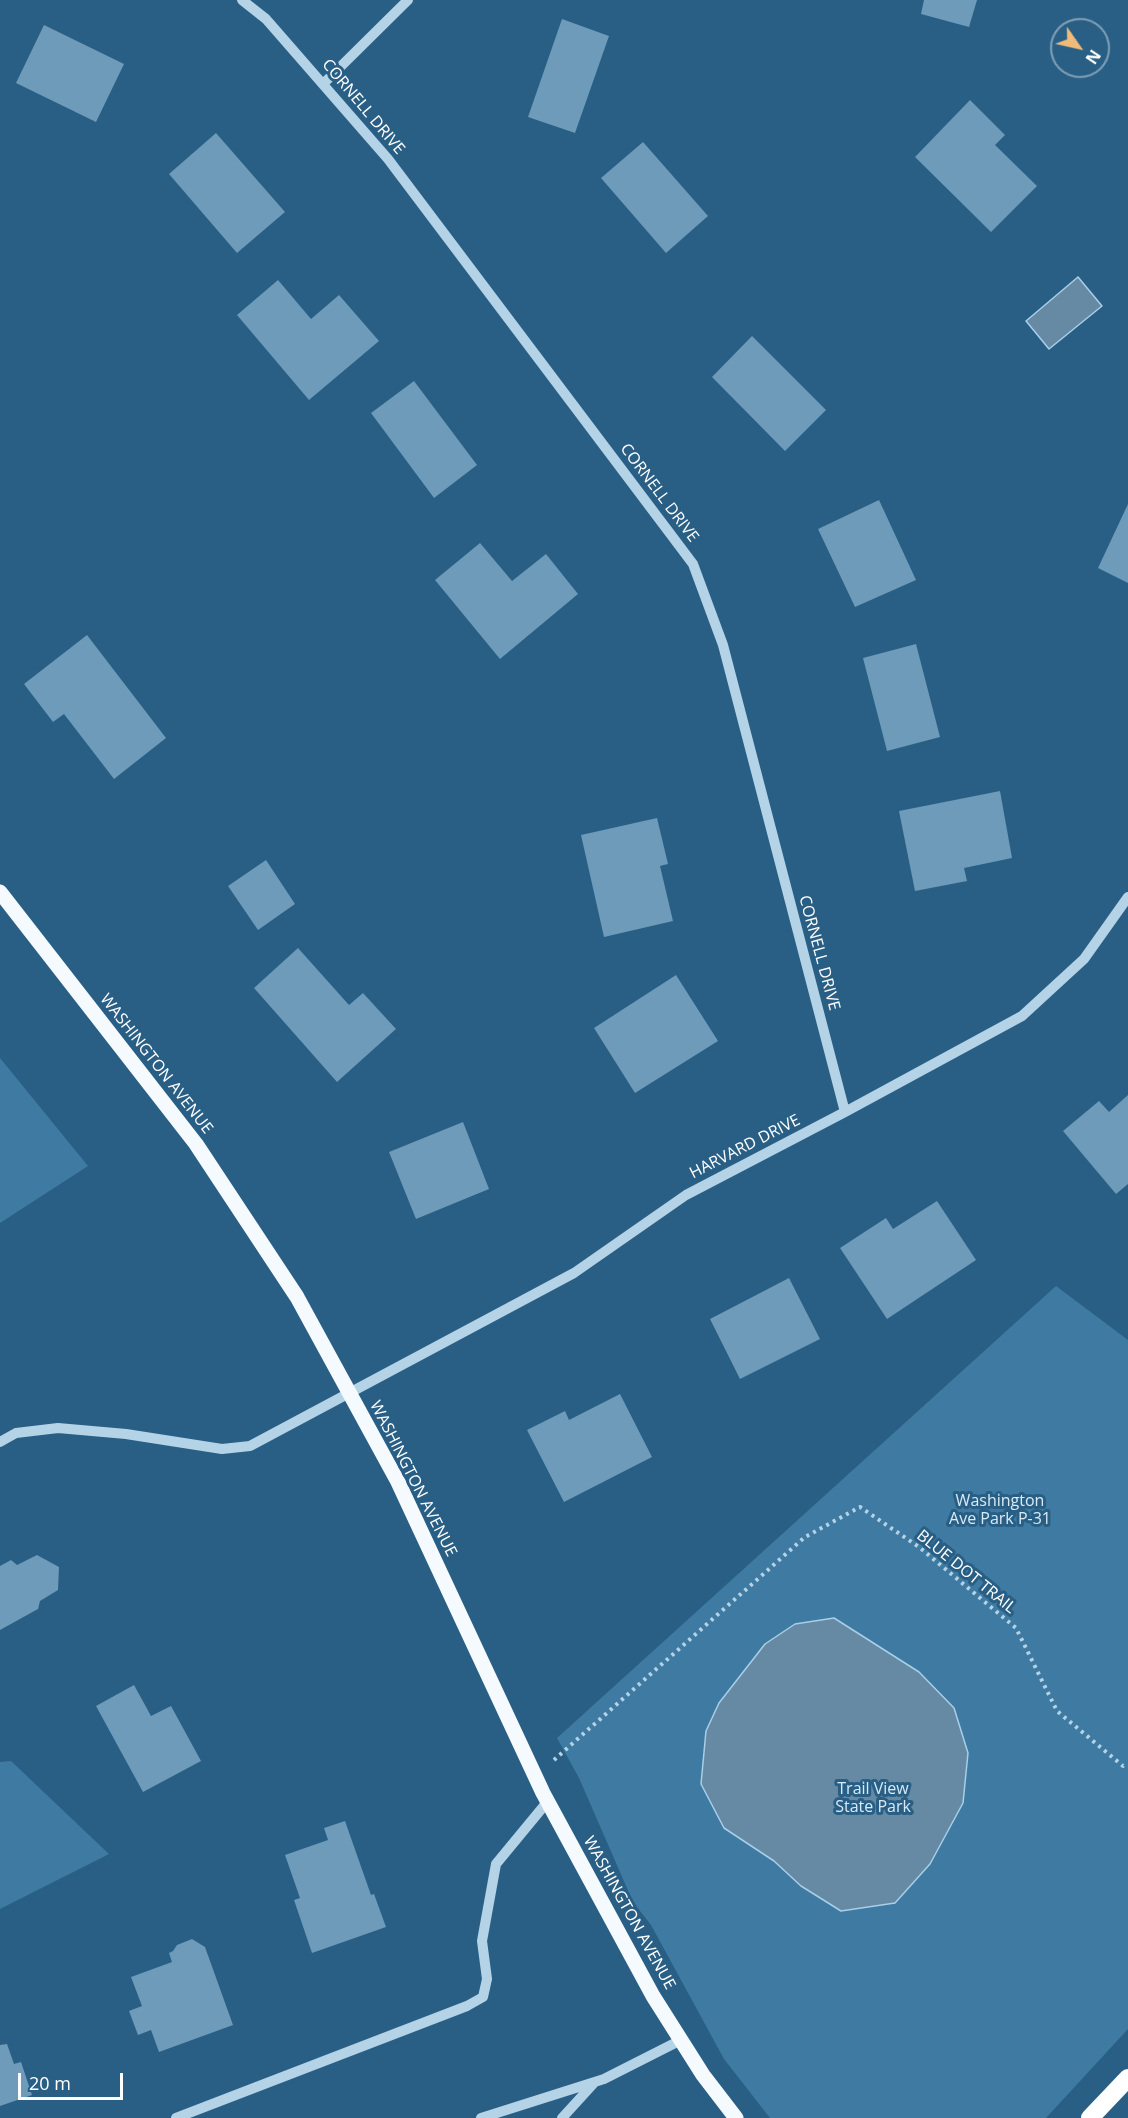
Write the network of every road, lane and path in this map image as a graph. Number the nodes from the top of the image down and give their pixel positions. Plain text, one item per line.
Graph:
1 (242, 0) edge
2 (408, 0) edge
3 (323, 84) junction
4 (0, 892) edge
5 (1128, 897) edge
6 (845, 1112) junction
7 (349, 1392) junction
8 (0, 1442) edge
9 (1128, 1764) edge
10 (535, 1775) junction
11 (548, 1801) junction
12 (681, 2040) junction
13 (1128, 2078) edge
14 (594, 2082) junction
15 (176, 2118) edge
16 (481, 2118) edge
17 (562, 2118) edge
18 (736, 2118) edge
19 (1090, 2118) edge

1 - 3 street, CORNELL DRIVE
2 - 3 street
3 - 6 street, CORNELL DRIVE
4 - 7 main road, WASHINGTON AVENUE
5 - 6 street, HARVARD DRIVE
6 - 7 street, HARVARD DRIVE
7 - 8 street, HARVARD DRIVE
7 - 10 main road, WASHINGTON AVENUE
9 - 10 path, BLUE DOT TRAIL
10 - 11 main road, WASHINGTON AVENUE
11 - 12 main road, WASHINGTON AVENUE
11 - 15 street
12 - 14 street
12 - 18 main road, WASHINGTON AVENUE
13 - 19 highway
14 - 16 street
14 - 17 street

